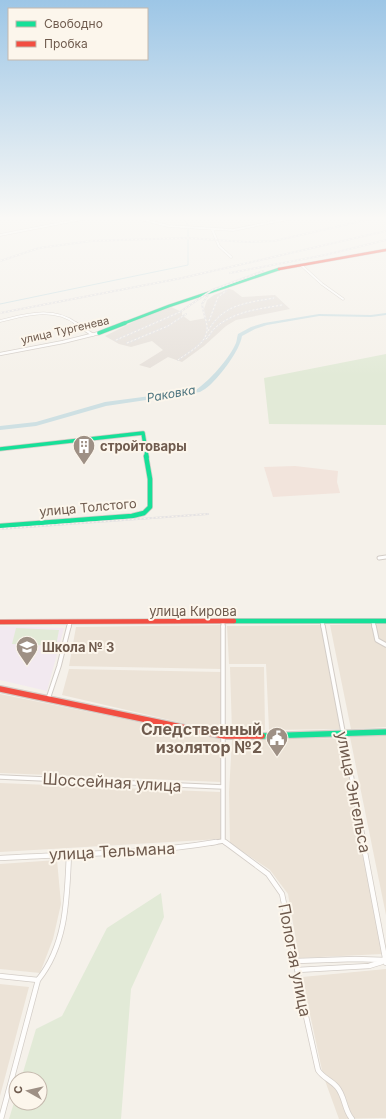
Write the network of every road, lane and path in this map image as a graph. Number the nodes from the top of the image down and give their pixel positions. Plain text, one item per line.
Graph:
1 (270, 271) edge
2 (308, 271) edge
3 (343, 299) dead end
4 (0, 321) edge
5 (99, 333) joint
6 (93, 335) junction
7 (0, 354) edge
8 (0, 449) edge
9 (0, 526) edge
10 (386, 557) edge
11 (379, 558) dead end
12 (373, 621) junction
13 (386, 621) edge
14 (0, 622) edge
15 (70, 622) junction
16 (223, 622) junction
17 (322, 622) junction
18 (386, 645) edge
19 (0, 689) edge
20 (48, 699) junction
21 (386, 732) edge
22 (343, 734) junction
23 (224, 736) junction
24 (0, 777) edge
25 (223, 787) junction
26 (222, 841) junction
27 (69, 853) junction
28 (0, 858) edge
29 (296, 961) junction
30 (386, 961) edge
31 (296, 970) junction
32 (0, 976) edge
33 (38, 980) junction
34 (1, 1119) edge
35 (352, 1119) edge

1 - 5 main road, улица Тургенева
2 - 3 street
4 - 6 street
5 - 6 street, улица Тургенева
6 - 7 street, улица Тургенева
8 - 9 main road, улица Толстого
10 - 11 street
12 - 13 main road, улица Кирова
12 - 17 main road, улица Кирова
12 - 18 street
14 - 15 main road, улица Кирова
15 - 16 main road, улица Кирова
15 - 20 street
16 - 17 main road, улица Кирова
16 - 23 street
17 - 22 street, улица Энгельса
19 - 20 main road
20 - 23 main road
21 - 22 main road
22 - 23 main road
22 - 30 street, улица Энгельса
23 - 25 street
24 - 25 street, Шоссейная улица
25 - 26 street
26 - 27 street, улица Тельмана
26 - 29 street, Пологая улица
27 - 28 street, улица Тельмана
27 - 33 street
29 - 30 street
29 - 31 street, Пологая улица
30 - 31 street
31 - 35 street, Пологая улица
32 - 33 street
33 - 34 street

